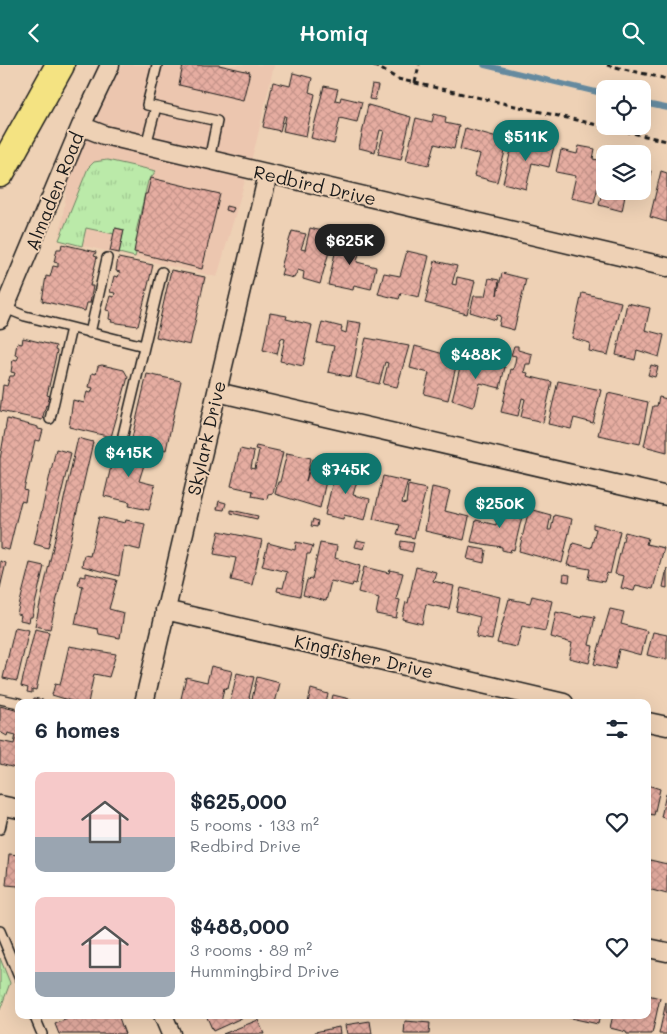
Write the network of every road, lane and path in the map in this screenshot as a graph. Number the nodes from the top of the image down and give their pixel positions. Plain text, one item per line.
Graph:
1 (60, 65) edge
2 (110, 65) edge
3 (157, 65) edge
4 (374, 65) edge
5 (419, 65) edge
6 (607, 65) edge
7 (667, 79) edge
8 (415, 83) junction
9 (156, 107) junction
10 (81, 126) junction
11 (667, 141) edge
12 (146, 145) junction
13 (209, 160) junction
14 (0, 173) edge
15 (268, 174) junction
16 (107, 258) dead end
17 (667, 267) edge
18 (162, 272) dead end
19 (2, 313) edge
20 (71, 328) junction
21 (90, 333) junction
22 (144, 346) junction
23 (217, 392) junction
24 (50, 419) dead end
25 (123, 435) dead end
26 (667, 496) edge
27 (165, 610) junction
28 (0, 699) edge
29 (145, 699) edge
30 (547, 699) edge
31 (15, 702) edge
32 (651, 723) edge
33 (667, 727) edge
34 (8, 807) edge
35 (0, 829) edge
36 (0, 931) edge
37 (651, 949) edge
38 (667, 952) edge
39 (15, 967) edge
40 (36, 1019) edge
41 (165, 1019) edge
42 (42, 1034) edge
43 (171, 1034) edge

1 - 14 main road
2 - 10 street, Almaden Road
3 - 9 lane
4 - 8 path
5 - 8 path
6 - 7 path
8 - 11 path
9 - 12 lane
9 - 13 lane
10 - 12 street, Redbird Drive
10 - 19 street, Almaden Road
12 - 13 street, Redbird Drive
13 - 15 street, Redbird Drive
15 - 17 street, Redbird Drive
15 - 23 street, Skylark Drive
16 - 21 lane
18 - 22 lane
19 - 20 lane
20 - 21 lane
20 - 24 lane
21 - 22 lane
22 - 25 lane
23 - 26 street
23 - 27 street, Skylark Drive
27 - 29 street, Skylark Drive
27 - 30 street, Kingfisher Drive
28 - 31 lane
32 - 33 street
34 - 35 lane
36 - 39 lane
37 - 38 street
40 - 42 lane
41 - 43 street

